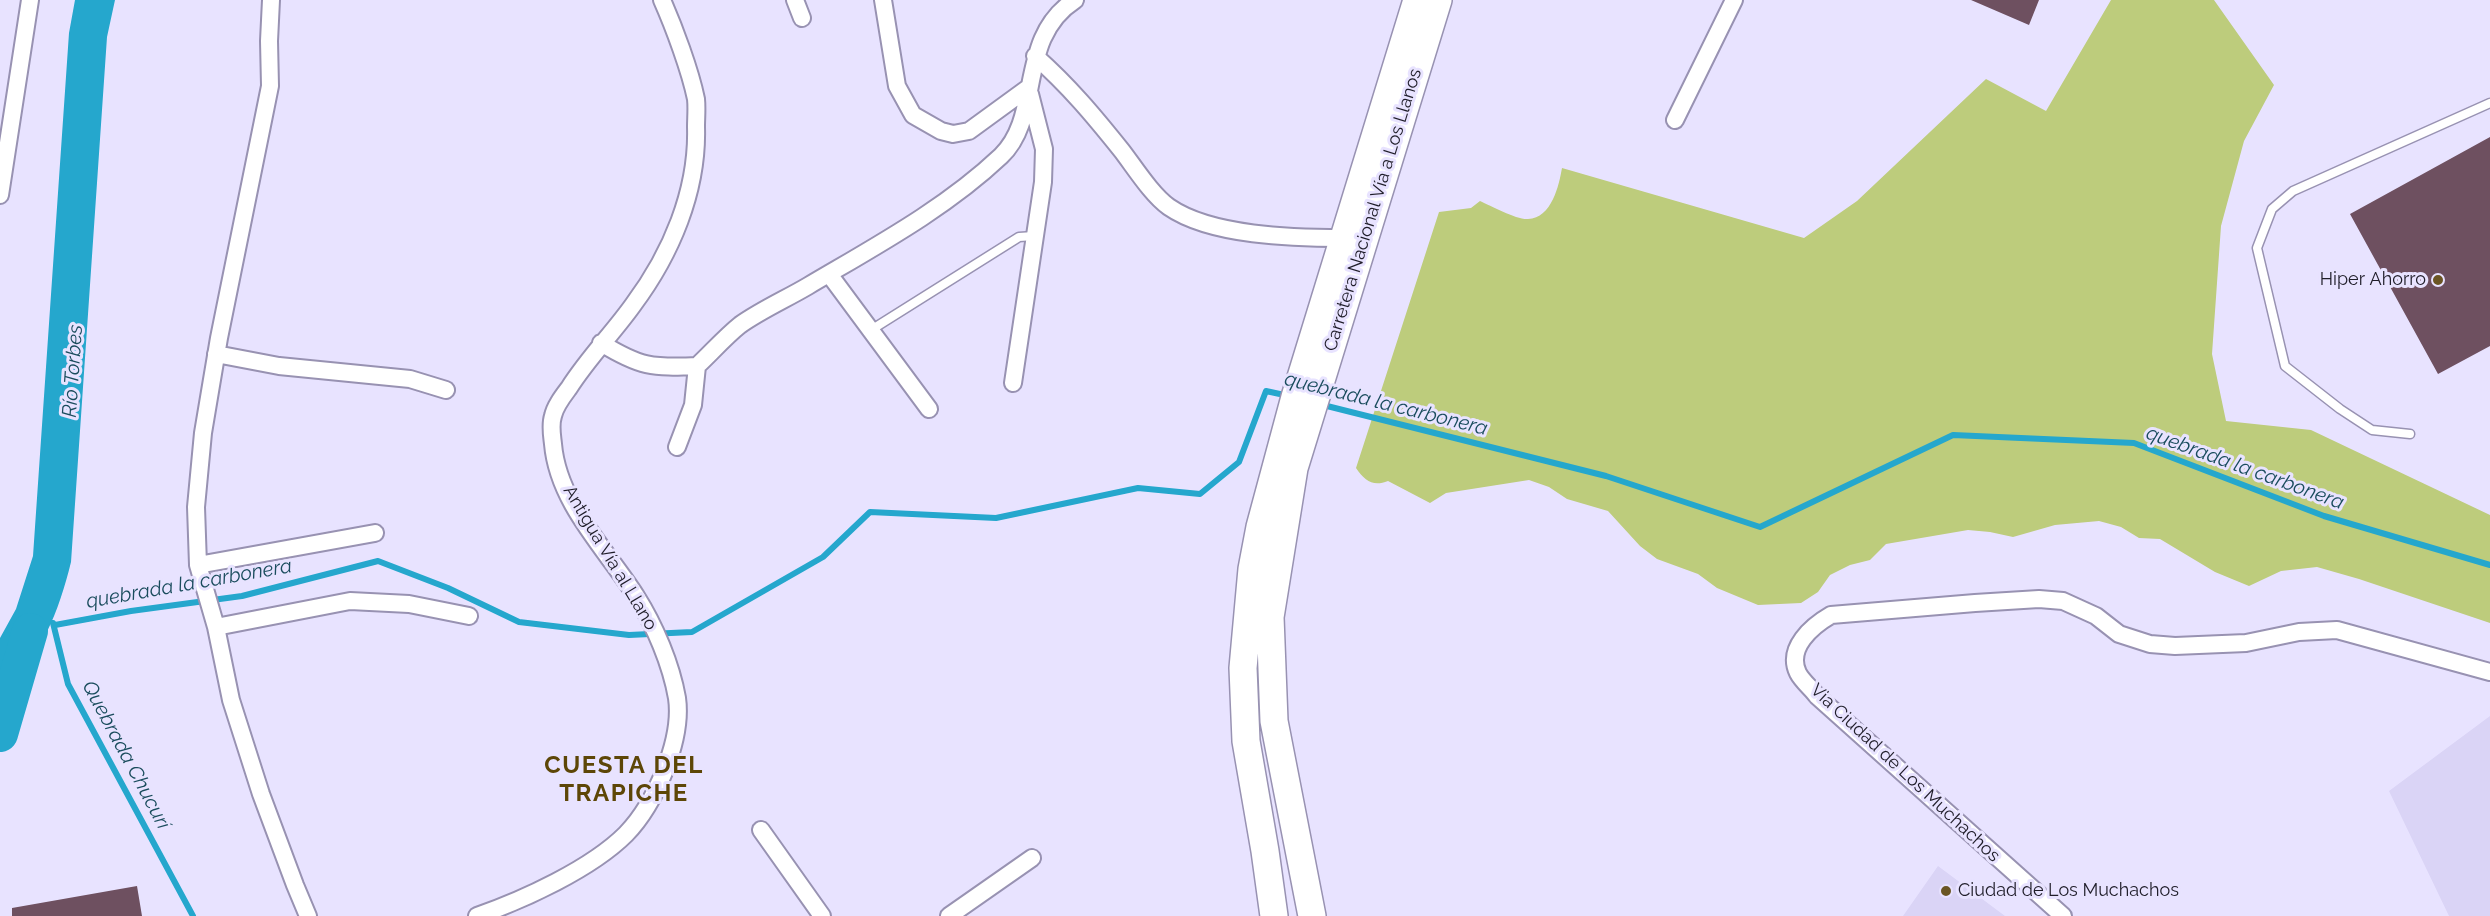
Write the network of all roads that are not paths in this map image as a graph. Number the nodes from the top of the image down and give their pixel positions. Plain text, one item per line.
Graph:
1 (30, 0) edge
2 (271, 0) edge
3 (662, 0) edge
4 (795, 0) edge
5 (884, 0) edge
6 (1075, 0) edge
7 (1417, 0) edge
8 (1438, 0) edge
9 (1734, 0) edge
10 (802, 18) dead end
11 (1035, 56) junction
12 (1028, 88) junction
13 (2490, 103) edge
14 (1675, 120) dead end
15 (0, 195) edge
16 (1034, 236) junction
17 (1343, 238) junction
18 (829, 274) junction
19 (871, 330) junction
20 (601, 343) junction
21 (216, 354) junction
22 (697, 366) junction
23 (1013, 383) dead end
24 (446, 390) dead end
25 (929, 409) dead end
26 (2410, 434) dead end
27 (677, 447) dead end
28 (375, 533) dead end
29 (198, 565) junction
30 (469, 616) dead end
31 (216, 627) junction
32 (2490, 672) edge
33 (761, 830) dead end
34 (1032, 858) dead end
35 (308, 916) edge
36 (477, 916) edge
37 (822, 916) edge
38 (950, 916) edge
39 (1274, 916) edge
40 (1312, 916) edge
41 (2063, 916) edge

1 - 15 street
2 - 21 street
3 - 20 street, Antigua Vía al Llano
4 - 10 street
5 - 12 street
6 - 11 street
7 - 17 highway, Carretera Nacional Vía a Los Llanos
8 - 40 highway, Carretera Nacional Vía a Los Llanos
9 - 14 street
11 - 12 street
11 - 17 street
12 - 16 street
12 - 18 street
13 - 26 lane
16 - 19 lane
16 - 23 street
17 - 39 highway, Carretera Nacional Vía a Los Llanos
18 - 19 street
18 - 22 street
19 - 25 street
20 - 22 street
20 - 36 street, Antigua Vía al Llano
21 - 24 street
21 - 29 street
22 - 27 street
28 - 29 street
29 - 31 street
30 - 31 street
31 - 35 street
32 - 41 street, Via Ciudad de Los Muchachos
33 - 37 street
34 - 38 street

